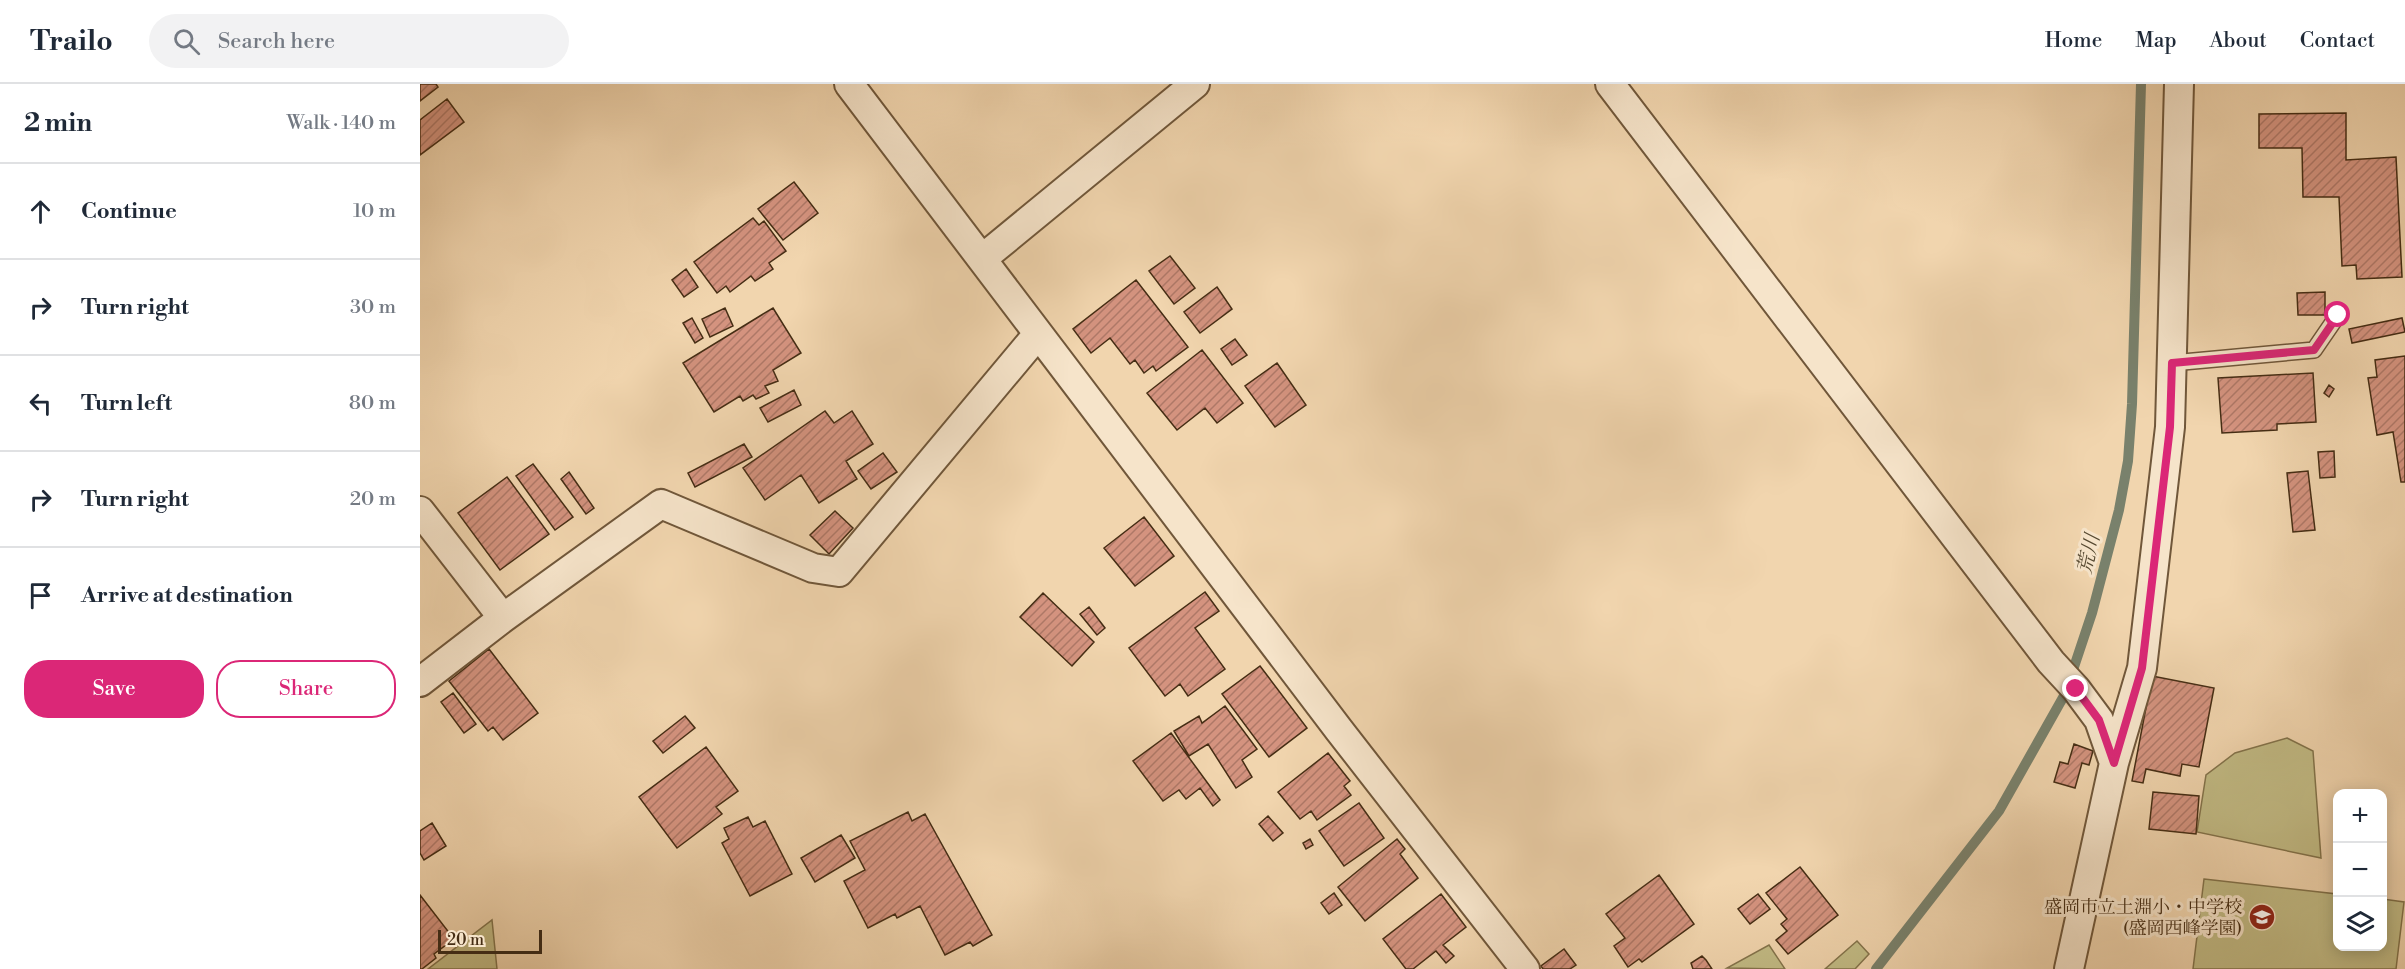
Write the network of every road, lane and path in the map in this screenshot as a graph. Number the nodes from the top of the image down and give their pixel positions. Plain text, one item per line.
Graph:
1 (849, 84) edge
2 (1195, 84) edge
3 (1610, 84) edge
4 (2179, 84) edge
5 (983, 258) junction
6 (2338, 315) dead end
7 (1038, 334) junction
8 (2172, 363) junction
9 (420, 511) edge
10 (503, 618) junction
11 (420, 682) edge
12 (2114, 763) junction
13 (1525, 969) edge
14 (2069, 969) edge

1 - 5 street
2 - 5 street
3 - 12 street
4 - 8 street
5 - 7 street
6 - 8 lane
7 - 10 street
7 - 13 street
8 - 12 street
9 - 10 street
10 - 11 street
12 - 14 street

